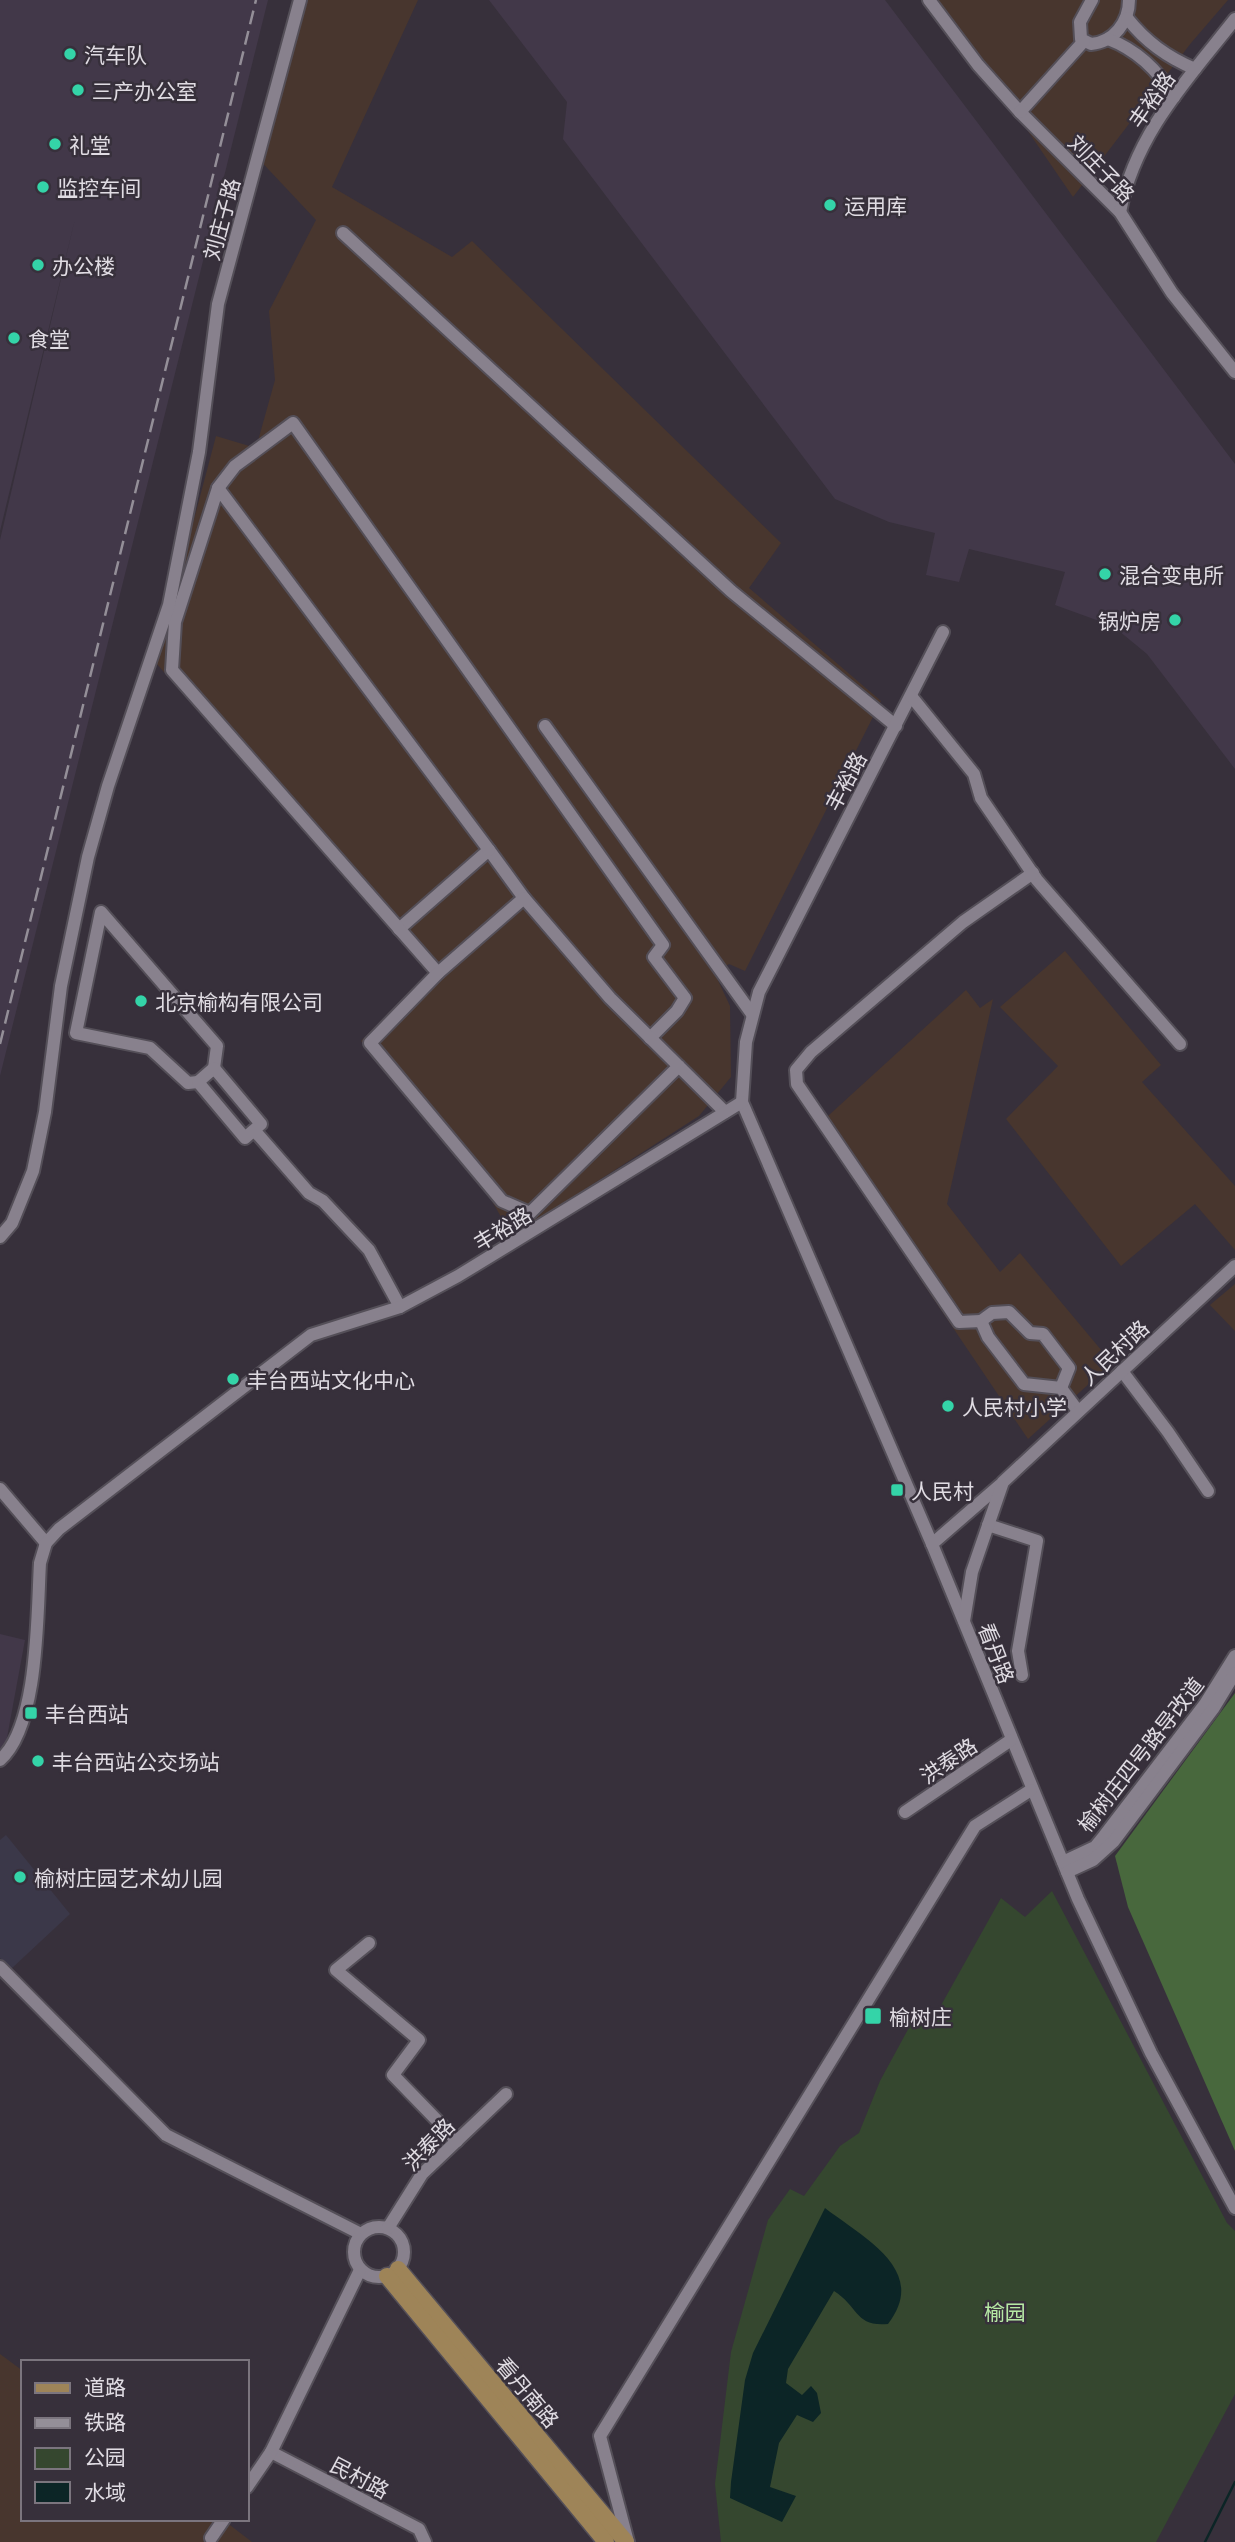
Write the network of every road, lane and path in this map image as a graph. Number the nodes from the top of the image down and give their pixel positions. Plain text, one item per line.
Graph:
1 (300, 0) edge
2 (929, 0) edge
3 (1093, 0) edge
4 (1129, 0) edge
5 (1127, 18) junction
6 (1235, 19) edge
7 (1108, 39) junction
8 (1084, 41) junction
9 (1195, 69) junction
10 (1174, 97) junction
11 (1020, 112) junction
12 (1120, 212) junction
13 (343, 233) dead end
14 (1235, 372) edge
15 (218, 488) junction
16 (943, 632) dead end
17 (911, 696) junction
18 (545, 726) dead end
19 (896, 726) junction
20 (489, 850) junction
21 (1033, 873) junction
22 (524, 898) junction
23 (399, 929) junction
24 (438, 973) junction
25 (751, 1014) junction
26 (650, 1038) junction
27 (1180, 1044) dead end
28 (679, 1066) junction
29 (214, 1068) junction
30 (198, 1082) junction
31 (741, 1102) junction
32 (725, 1112) junction
33 (254, 1130) junction
34 (0, 1237) edge
35 (1235, 1266) edge
36 (400, 1307) junction
37 (981, 1321) junction
38 (1122, 1371) junction
39 (1061, 1388) junction
40 (1078, 1411) junction
41 (1003, 1482) junction
42 (0, 1489) edge
43 (1208, 1491) dead end
44 (988, 1525) junction
45 (47, 1543) junction
46 (932, 1544) junction
47 (964, 1621) junction
48 (1235, 1656) edge
49 (1235, 1673) edge
50 (1022, 1675) dead end
51 (1011, 1740) junction
52 (0, 1760) edge
53 (1031, 1790) junction
54 (905, 1812) dead end
55 (1065, 1867) junction
56 (369, 1943) dead end
57 (0, 1967) edge
58 (506, 2094) dead end
59 (457, 2141) junction
60 (1235, 2208) edge
61 (388, 2228) junction
62 (361, 2234) junction
63 (360, 2270) junction
64 (393, 2273) junction
65 (271, 2452) junction
66 (248, 2486) edge
67 (223, 2521) edge
68 (211, 2538) dead end
69 (425, 2542) edge
70 (606, 2542) edge
71 (627, 2542) edge

1 - 34 street, 刘庄子路
2 - 11 street, 刘庄子路
3 - 8 street
4 - 5 street
5 - 7 street
5 - 9 street
6 - 9 street, 丰裕路
7 - 8 street
7 - 10 street
8 - 11 street
9 - 10 street, 丰裕路
10 - 12 street, 丰裕路
11 - 12 street, 刘庄子路
12 - 14 street, 刘庄子路
13 - 19 street
15 - 20 street
15 - 23 street
15 - 26 street
16 - 17 street, 丰裕路
17 - 19 street, 丰裕路
17 - 21 street
18 - 25 street
19 - 25 street, 丰裕路
20 - 22 street
20 - 23 street
21 - 27 street
21 - 37 street
22 - 24 street
22 - 26 street
23 - 24 street
24 - 28 street
25 - 31 street, 丰裕路
26 - 28 street
28 - 32 street
29 - 30 street
29 - 30 street
29 - 33 street
30 - 33 street
31 - 32 street, 丰裕路
31 - 46 street, 看丹路
32 - 36 street, 丰裕路
33 - 36 street
35 - 38 street, 人民村路
36 - 45 street, 丰裕路
37 - 39 street
37 - 39 street
38 - 40 street, 人民村路
38 - 43 street
39 - 40 street
40 - 41 street, 人民村路
41 - 44 street, 人民村路
41 - 46 street
42 - 45 street
44 - 47 street, 人民村路
44 - 50 street
45 - 52 street
46 - 47 street, 看丹路
47 - 51 street, 看丹路
48 - 55 street, 榆树庄四号路导改道
49 - 55 street, 榆树庄四号路导改道
51 - 53 street, 看丹路
51 - 54 street, 洪泰路
53 - 55 street, 看丹路
53 - 71 street
55 - 60 street, 看丹路
56 - 59 street
57 - 62 street
58 - 59 street, 洪泰路
59 - 61 street, 洪泰路
61 - 62 street
61 - 64 street
62 - 63 street
63 - 64 street
63 - 65 street
64 - 70 main road, 看丹南路
64 - 71 main road, 看丹南路
65 - 66 street
65 - 69 street, 民村路
67 - 68 street

